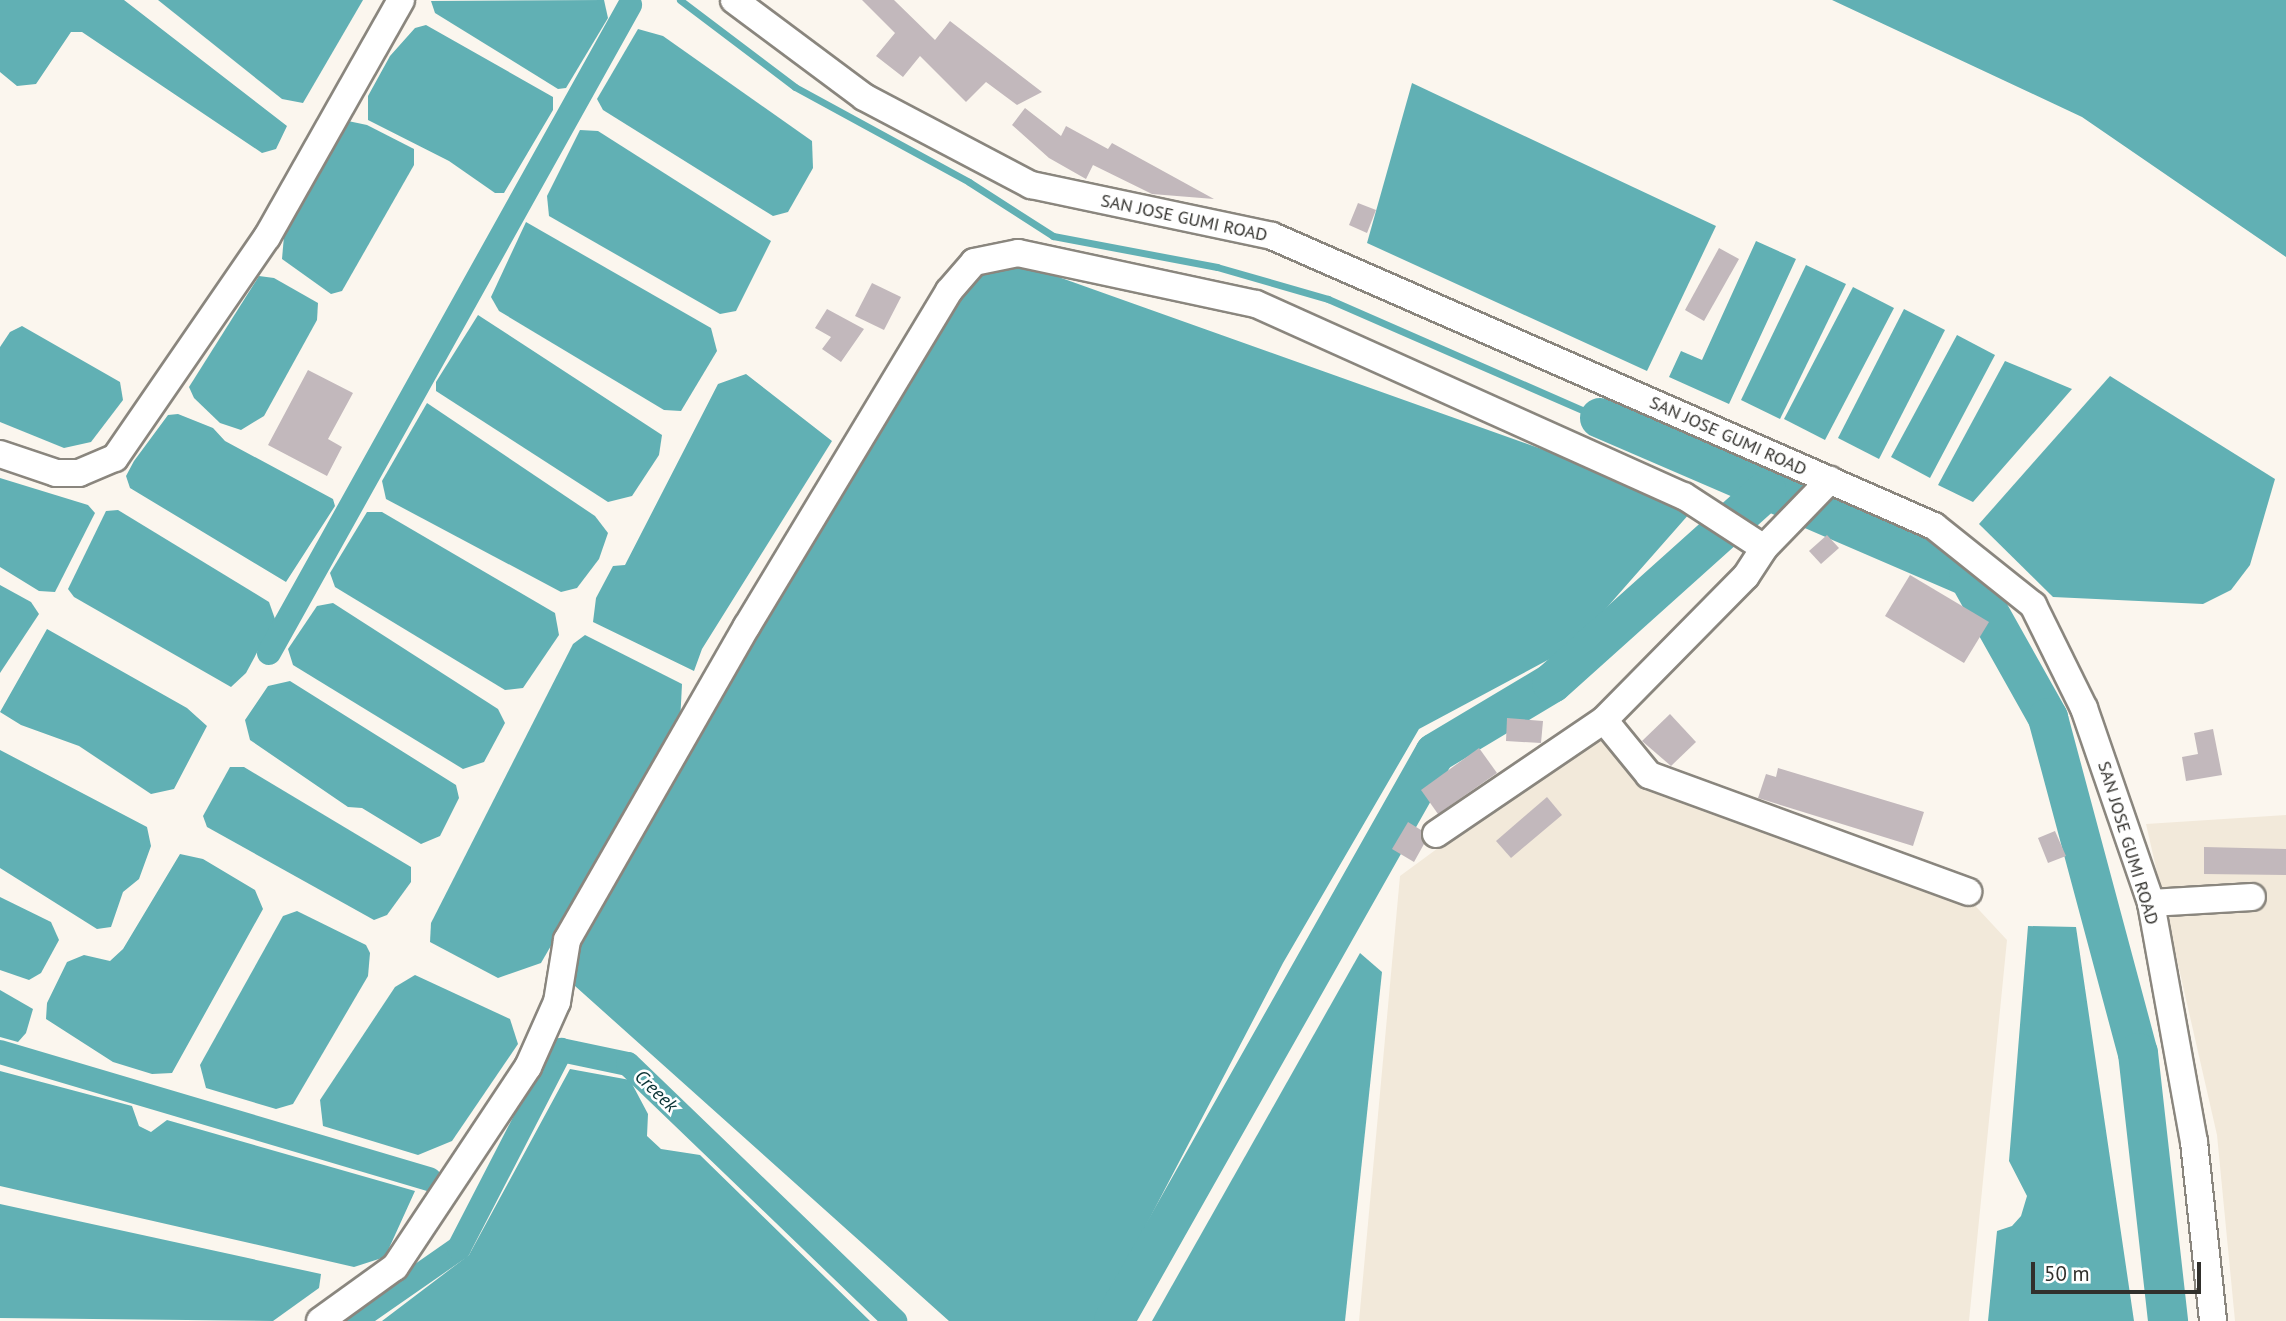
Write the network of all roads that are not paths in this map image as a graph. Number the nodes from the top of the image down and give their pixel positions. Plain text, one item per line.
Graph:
1 (401, 0) edge
2 (734, 0) edge
3 (0, 454) edge
4 (1830, 480) junction
5 (1764, 548) junction
6 (1604, 720) junction
7 (1436, 834) dead end
8 (1968, 892) dead end
9 (2252, 897) dead end
10 (2151, 903) junction
11 (320, 1321) edge
12 (2213, 1321) edge

1 - 3 street
2 - 4 street, SAN JOSE GUMI ROAD
4 - 5 street
4 - 10 street, SAN JOSE GUMI ROAD
5 - 6 street
5 - 11 street
6 - 7 street
6 - 8 street
9 - 10 street
10 - 12 street, SAN JOSE GUMI ROAD

